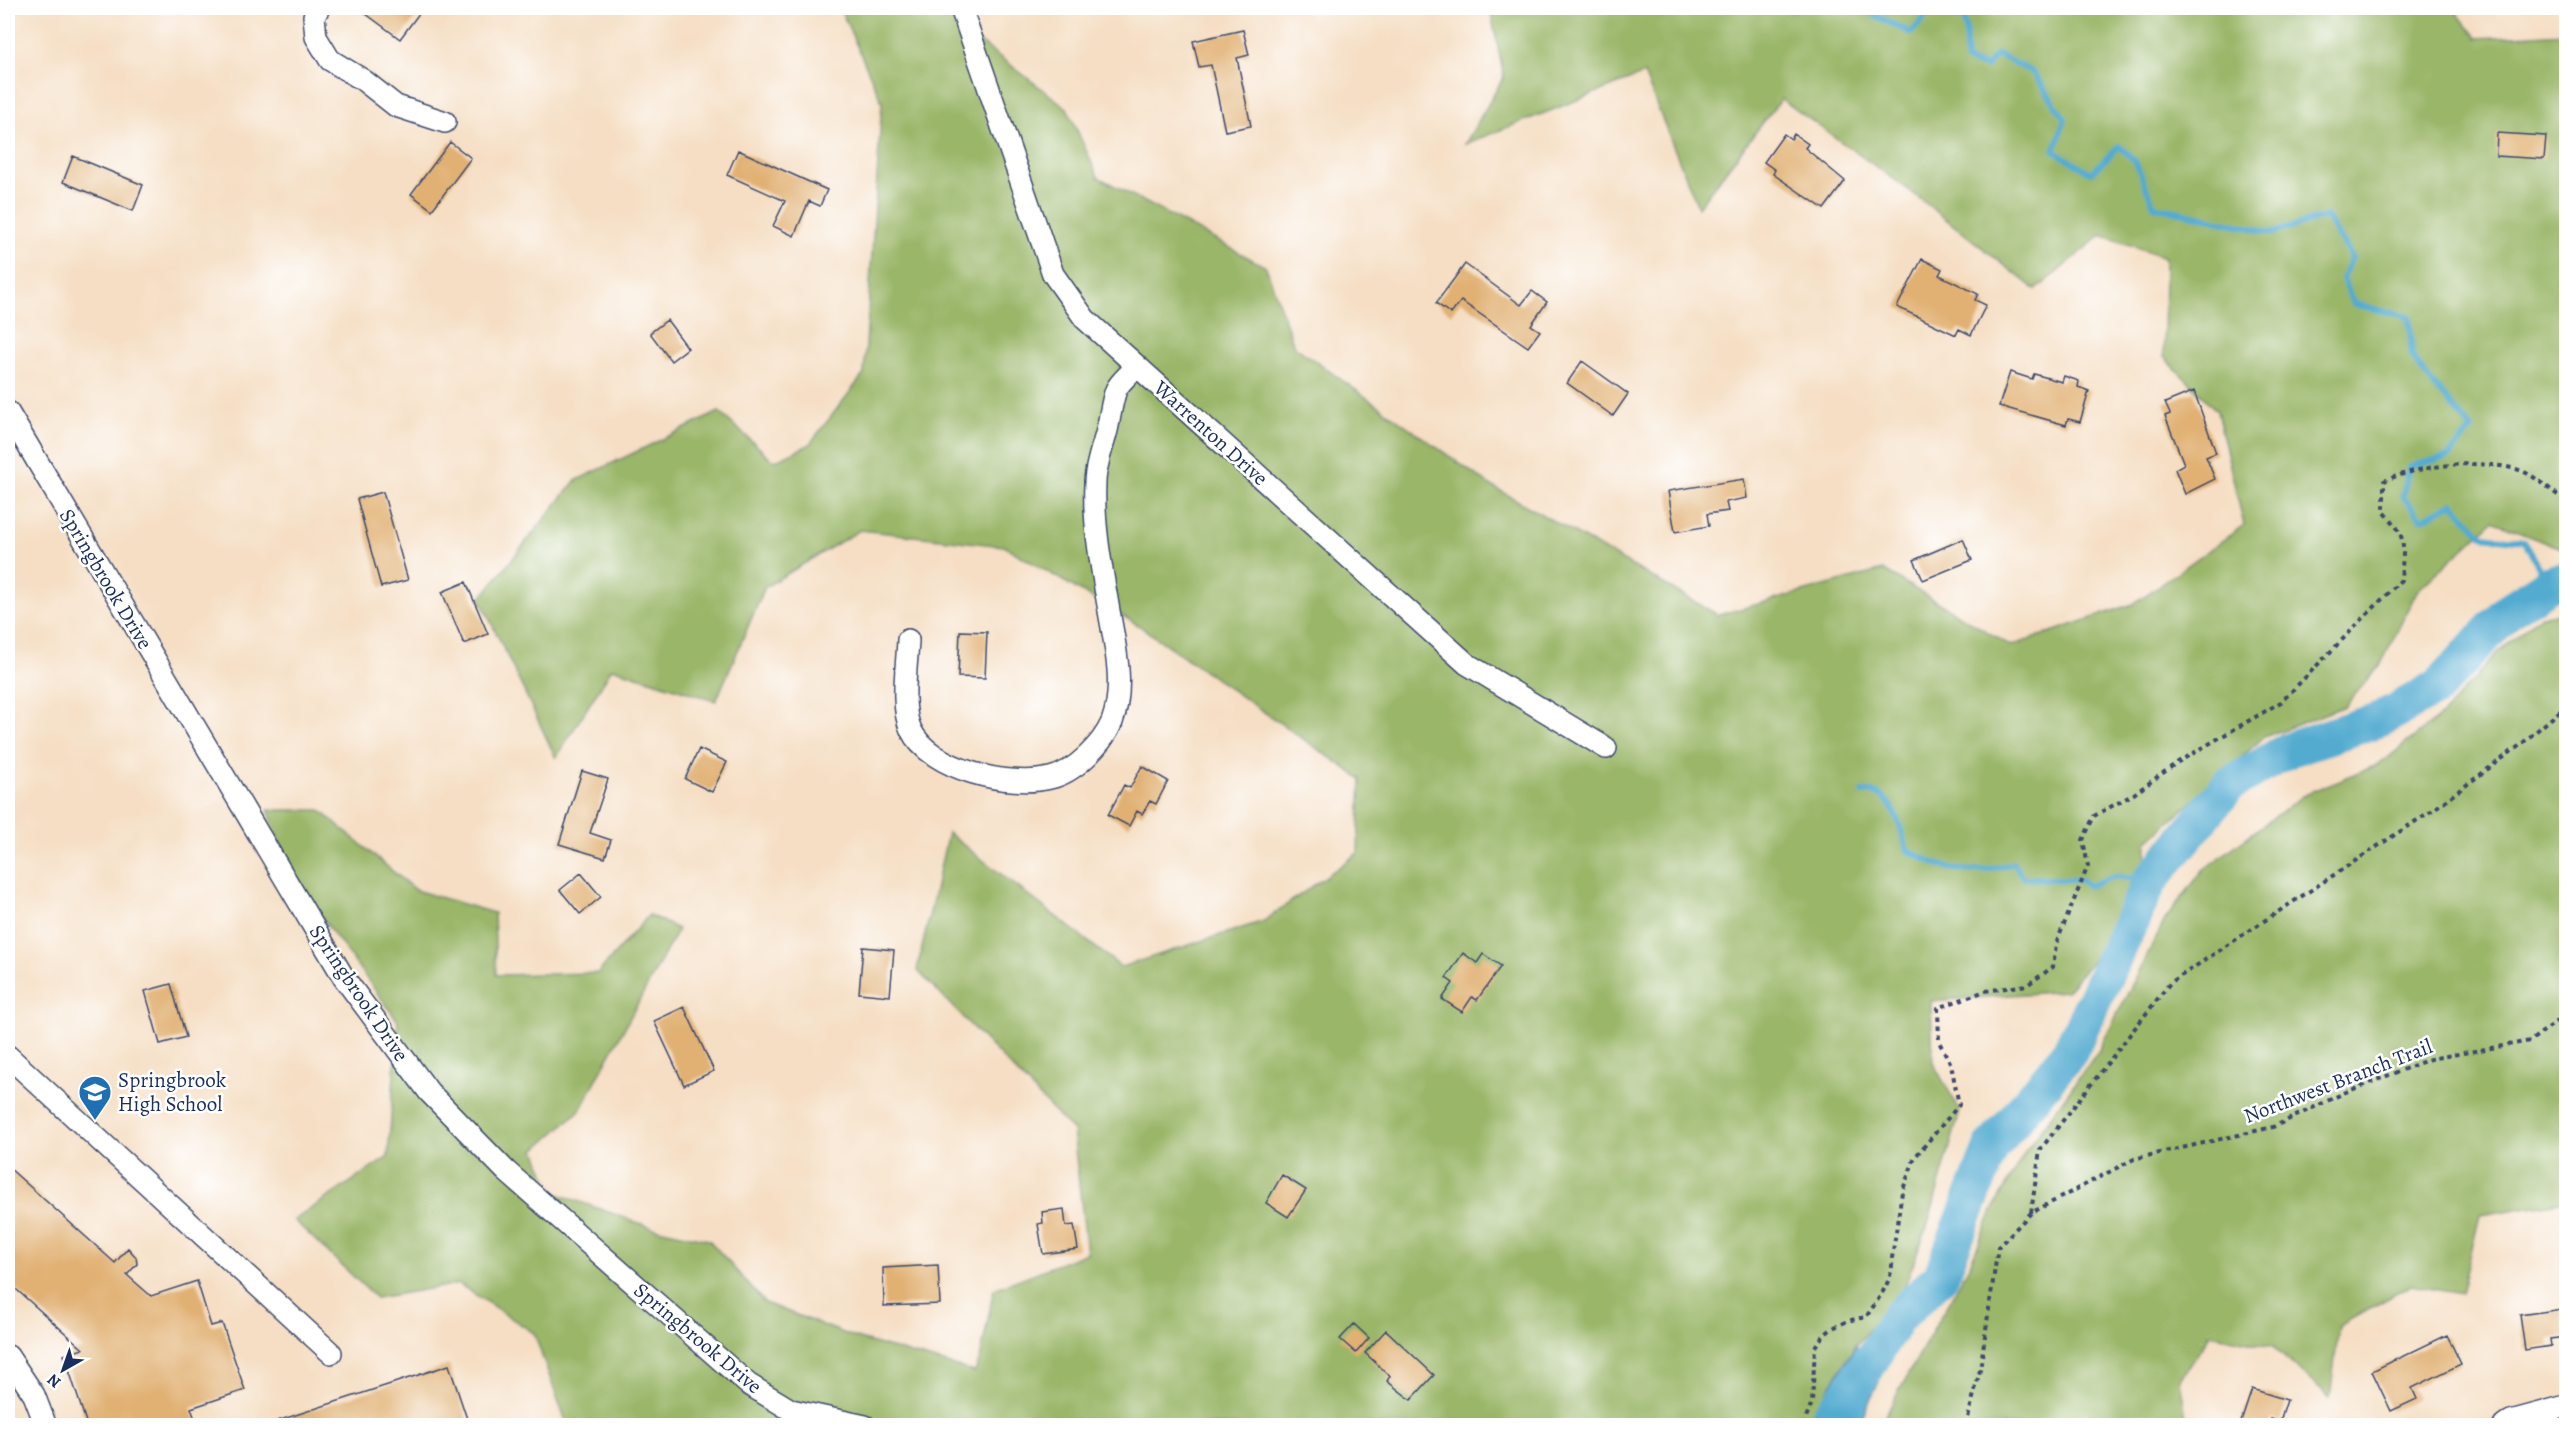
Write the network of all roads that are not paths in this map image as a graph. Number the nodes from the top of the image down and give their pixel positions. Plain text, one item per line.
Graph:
1 (319, 8) edge
2 (961, 8) edge
3 (445, 122) dead end
4 (1137, 366) junction
5 (8, 412) edge
6 (908, 640) dead end
7 (1606, 748) dead end
8 (8, 1056) edge
9 (331, 1353) dead end
10 (8, 1356) edge
11 (2566, 1406) edge
12 (46, 1425) edge
13 (865, 1425) edge
14 (2504, 1425) edge

1 - 3 street
2 - 4 street, Warrenton Drive
4 - 6 street
4 - 7 street, Warrenton Drive
5 - 13 street, Springbrook Drive
8 - 9 street
10 - 12 street
11 - 14 street

